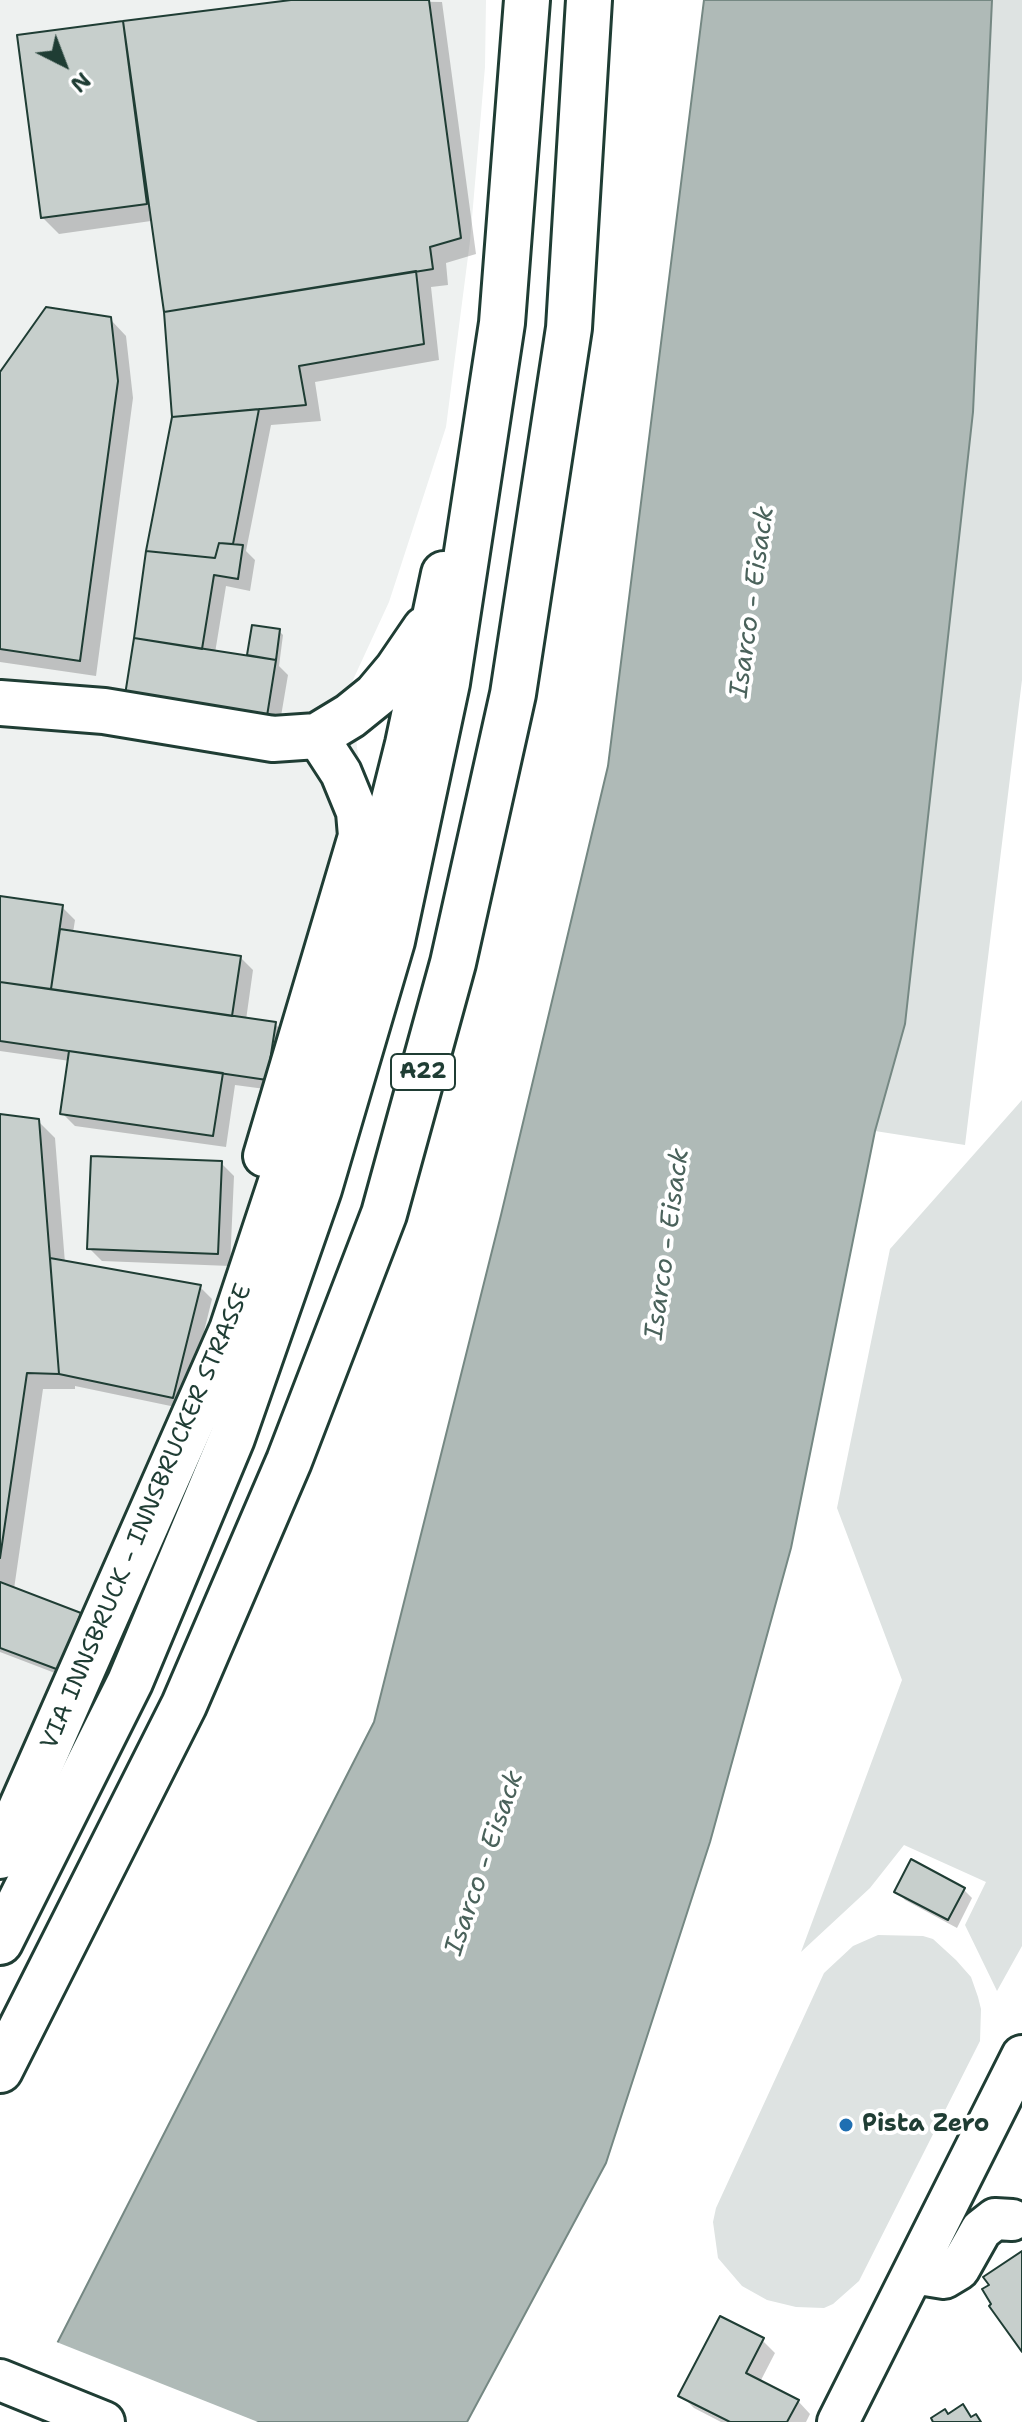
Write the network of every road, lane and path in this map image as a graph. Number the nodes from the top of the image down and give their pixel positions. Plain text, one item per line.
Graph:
1 (512, 0) edge
2 (527, 0) edge
3 (589, 0) edge
4 (439, 603) junction
5 (0, 703) edge
6 (317, 736) junction
7 (264, 1156) dead end
8 (0, 1856) edge
9 (0, 1942) edge
10 (1022, 2056) edge
11 (0, 2070) edge
12 (1012, 2220) dead end
13 (913, 2273) junction
14 (0, 2380) edge
15 (104, 2422) edge
16 (838, 2422) edge

1 - 4 main road, VIA INNSBRUCK - INNSBRUCKER STRASSE
2 - 9 main road, A22
3 - 11 main road, A22
4 - 6 main road
4 - 8 main road, VIA INNSBRUCK - INNSBRUCKER STRASSE
5 - 6 main road
6 - 7 street
10 - 13 street
12 - 13 street
13 - 16 street
14 - 15 street

